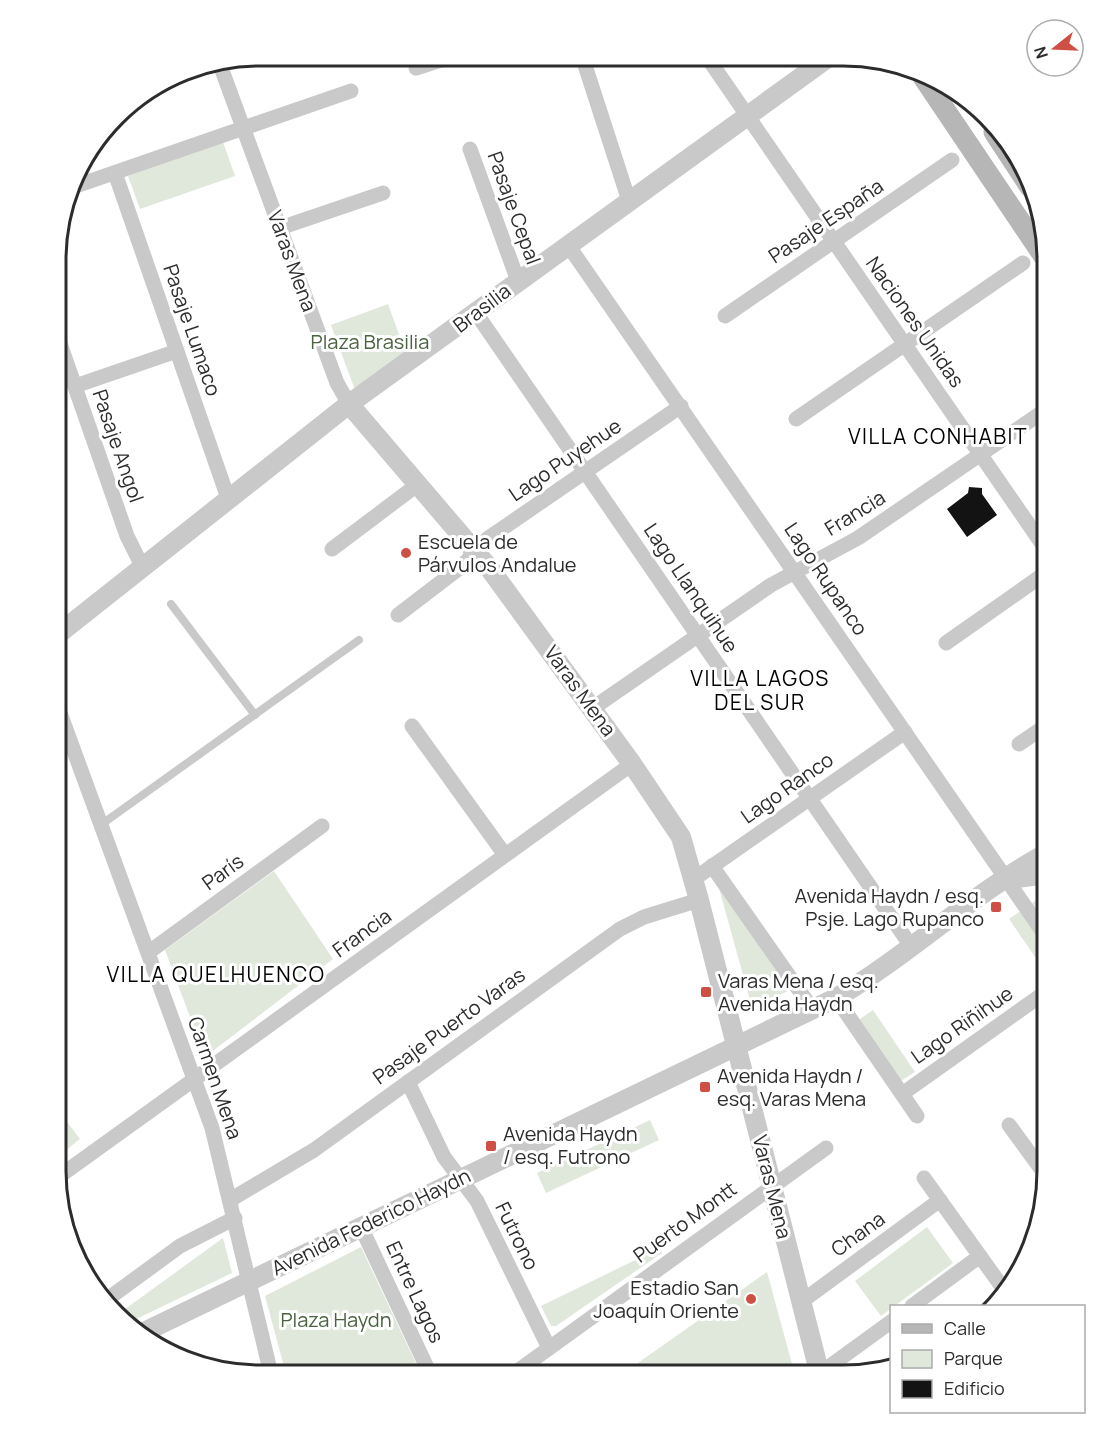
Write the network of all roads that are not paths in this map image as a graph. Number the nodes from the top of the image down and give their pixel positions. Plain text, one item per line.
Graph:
1 (422, 66) edge
2 (585, 66) edge
3 (713, 66) edge
4 (817, 66) edge
5 (416, 68) dead end
6 (222, 70) edge
7 (929, 86) edge
8 (351, 91) dead end
9 (747, 117) junction
10 (243, 128) junction
11 (470, 149) dead end
12 (952, 160) dead end
13 (115, 173) junction
14 (82, 184) edge
15 (383, 193) dead end
16 (629, 201) junction
17 (280, 228) junction
18 (833, 241) junction
19 (1036, 244) edge
20 (568, 245) junction
21 (1023, 263) dead end
22 (518, 281) junction
23 (476, 313) junction
24 (725, 316) dead end
25 (905, 344) junction
26 (177, 351) junction
27 (66, 360) edge
28 (75, 386) junction
29 (349, 404) junction
30 (681, 406) junction
31 (1037, 416) edge
32 (796, 419) dead end
33 (981, 454) junction
34 (585, 471) junction
35 (417, 485) junction
36 (230, 501) junction
37 (1037, 535) edge
38 (332, 549) dead end
39 (476, 552) junction
40 (143, 568) junction
41 (795, 571) junction
42 (1037, 579) edge
43 (171, 604) dead end
44 (398, 615) dead end
45 (66, 628) edge
46 (698, 636) junction
47 (359, 640) dead end
48 (946, 643) dead end
49 (592, 708) junction
50 (255, 715) junction
51 (412, 726) dead end
52 (66, 729) edge
53 (1037, 731) edge
54 (905, 732) junction
55 (1019, 744) dead end
56 (632, 764) junction
57 (810, 798) junction
58 (102, 824) junction
59 (322, 826) dead end
60 (505, 855) junction
61 (1037, 860) edge
62 (712, 866) junction
63 (1037, 875) edge
64 (694, 879) junction
65 (1007, 879) junction
66 (699, 900) junction
67 (1037, 923) edge
68 (911, 946) junction
69 (149, 952) junction
70 (836, 998) junction
71 (1037, 998) edge
72 (813, 1010) junction
73 (736, 1047) junction
74 (195, 1078) junction
75 (408, 1082) junction
76 (902, 1094) junction
77 (917, 1116) dead end
78 (1009, 1125) dead end
79 (826, 1148) dead end
80 (1037, 1163) edge
81 (66, 1171) edge
82 (924, 1178) dead end
83 (460, 1179) junction
84 (771, 1185) junction
85 (231, 1200) junction
86 (940, 1200) junction
87 (235, 1218) junction
88 (361, 1227) junction
89 (980, 1256) junction
90 (250, 1281) junction
91 (1000, 1284) edge
92 (112, 1296) edge
93 (801, 1302) junction
94 (913, 1305) edge
95 (890, 1323) edge
96 (149, 1330) edge
97 (549, 1348) junction
98 (269, 1365) edge
99 (426, 1365) edge
100 (526, 1365) edge
101 (817, 1365) edge
102 (833, 1365) edge

1 - 5 street
2 - 16 street
3 - 9 street, Naciones Unidas
4 - 9 street, Brasilia
6 - 10 street, Varas Mena
7 - 19 main road
8 - 10 street
9 - 16 street, Brasilia
9 - 18 street, Naciones Unidas
10 - 13 street
10 - 17 street, Varas Mena
11 - 22 street, Pasaje Cepal
12 - 18 street, Pasaje España
13 - 14 street
13 - 26 street, Pasaje Lumaco
15 - 17 street
16 - 20 street, Brasilia
17 - 29 street, Varas Mena
18 - 24 street, Pasaje España
18 - 25 street, Naciones Unidas
20 - 22 street, Brasilia
20 - 30 street, Lago Rupanco
21 - 25 street
22 - 23 street, Brasilia
23 - 29 street, Brasilia
23 - 34 street, Lago Llanquihue
25 - 32 street
25 - 33 street, Naciones Unidas
26 - 28 street
26 - 36 street, Pasaje Lumaco
27 - 28 street, Pasaje Angol
28 - 40 street, Pasaje Angol
29 - 35 street, Varas Mena
29 - 36 street, Brasilia
30 - 34 street, Lago Puyehue
30 - 41 street, Lago Rupanco
31 - 33 street, Francia
33 - 37 street, Naciones Unidas
33 - 41 street, Francia
34 - 39 street, Lago Puyehue
34 - 46 street, Lago Llanquihue
35 - 38 street
35 - 39 street, Varas Mena
36 - 40 street, Brasilia
39 - 44 street, Lago Puyehue
39 - 49 street, Varas Mena
40 - 45 street, Brasilia
41 - 46 street, Francia
41 - 54 street, Lago Rupanco
42 - 48 street
43 - 50 lane
46 - 49 street, Francia
46 - 57 street, Lago Llanquihue
47 - 50 lane
49 - 56 street, Varas Mena
50 - 58 lane
51 - 60 street
52 - 58 street, Carmen Mena
53 - 55 street
54 - 57 street, Lago Ranco
54 - 65 street, Lago Rupanco
56 - 60 street, Francia
56 - 64 street, Varas Mena
57 - 62 street, Lago Ranco
57 - 68 street, Lago Llanquihue
58 - 69 street, Carmen Mena
59 - 69 street, París
60 - 74 street, Francia
61 - 65 street, Avenida Federico Haydn
62 - 64 street, Lago Ranco
62 - 72 street
63 - 65 street, Avenida Federico Haydn
64 - 66 street, Varas Mena
65 - 67 street, Lago Rupanco
65 - 68 street, Avenida Federico Haydn
66 - 73 street, Varas Mena
66 - 75 street, Pasaje Puerto Varas
68 - 70 street, Avenida Federico Haydn
69 - 74 street, Carmen Mena
70 - 72 street, Avenida Federico Haydn
70 - 76 street
71 - 76 street, Lago Riñihue
72 - 73 street, Avenida Federico Haydn
73 - 83 street, Avenida Federico Haydn
73 - 84 street, Varas Mena
74 - 81 street, Francia
74 - 85 street, Carmen Mena
75 - 83 street, Futrono
75 - 85 street, Pasaje Puerto Varas
76 - 77 street
78 - 80 street
79 - 84 street, Puerto Montt
82 - 86 street
83 - 88 street, Avenida Federico Haydn
83 - 97 street, Futrono
84 - 93 street, Varas Mena
84 - 97 street, Puerto Montt
85 - 87 street, Carmen Mena
86 - 89 street
86 - 93 street, Chana
87 - 90 street, Carmen Mena
87 - 92 street
88 - 90 street, Avenida Federico Haydn
88 - 99 street, Entre Lagos
89 - 91 street
89 - 94 street
90 - 96 street, Avenida Federico Haydn
90 - 98 street, Carmen Mena
93 - 101 street, Varas Mena
95 - 102 street
97 - 100 street, Puerto Montt

